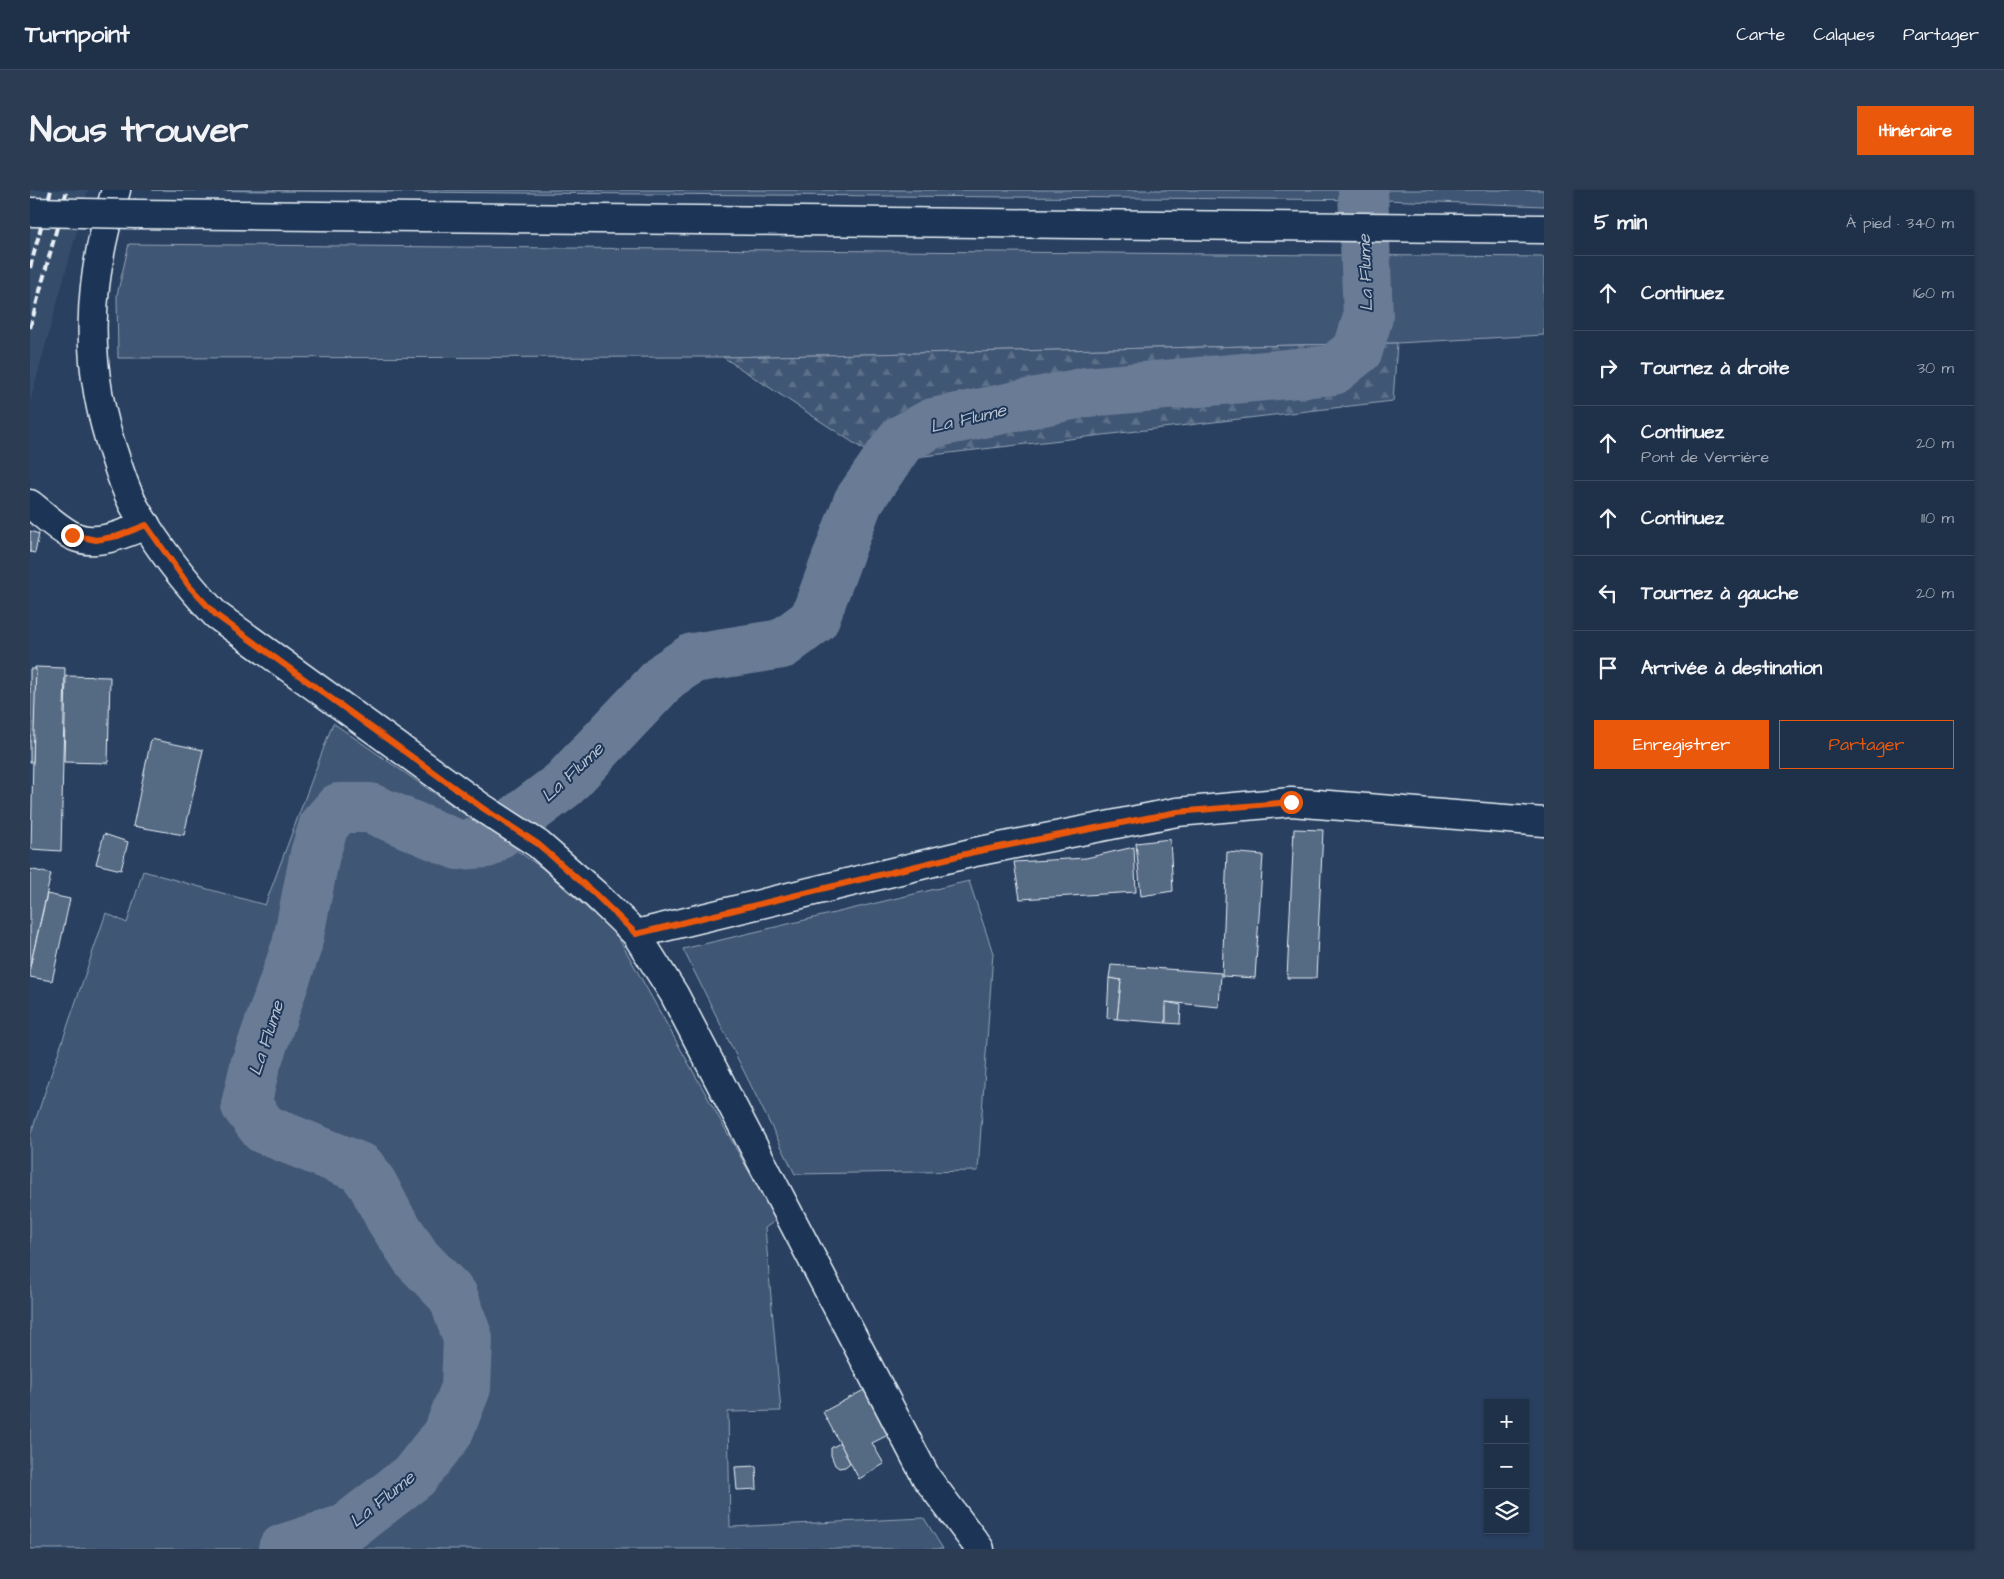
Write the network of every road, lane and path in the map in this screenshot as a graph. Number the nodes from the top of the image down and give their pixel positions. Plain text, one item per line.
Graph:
1 (116, 190) edge
2 (30, 212) edge
3 (1544, 229) edge
4 (30, 504) edge
5 (146, 525) junction
6 (1544, 822) edge
7 (636, 934) junction
8 (980, 1549) edge

1 - 5 street
2 - 3 street, bridge
4 - 5 street
5 - 7 street
6 - 7 street
7 - 8 street

